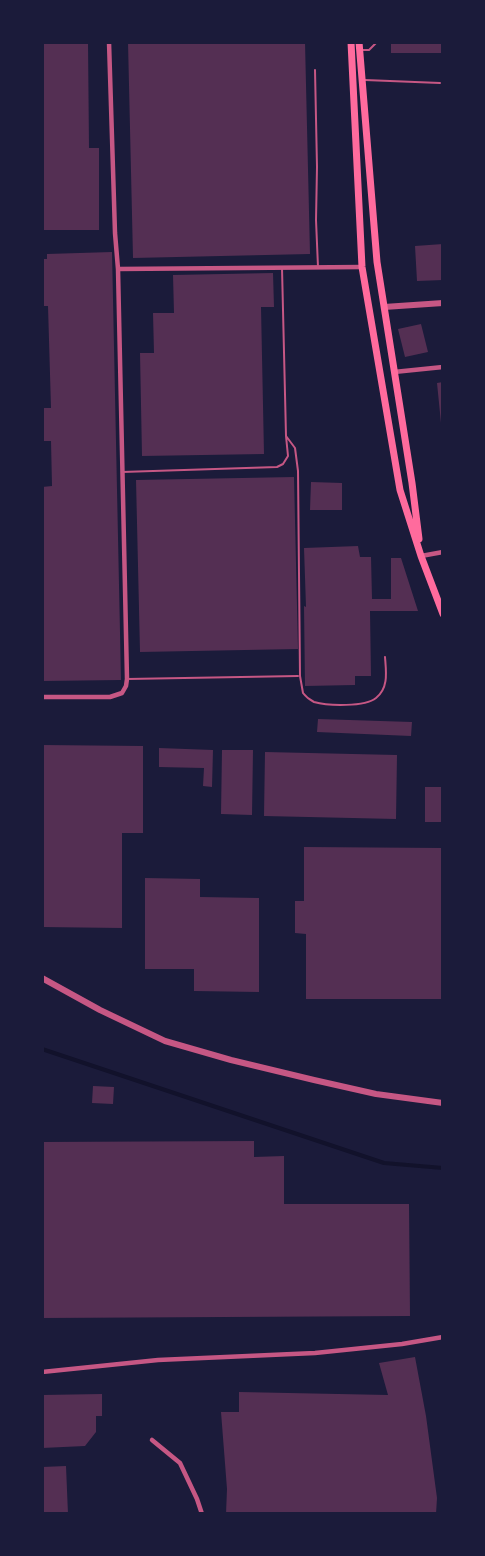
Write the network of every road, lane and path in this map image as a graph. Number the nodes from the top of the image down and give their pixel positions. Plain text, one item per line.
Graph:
1 (109, 42) edge
2 (359, 42) edge
3 (377, 42) edge
4 (351, 46) edge
5 (360, 51) junction
6 (315, 70) dead end
7 (362, 80) junction
8 (440, 83) dead end
9 (318, 267) junction
10 (362, 267) junction
11 (282, 268) junction
12 (118, 269) junction
13 (443, 303) edge
14 (384, 307) junction
15 (443, 366) edge
16 (394, 372) junction
17 (286, 436) junction
18 (122, 472) junction
19 (443, 552) edge
20 (422, 556) junction
21 (443, 614) edge
22 (385, 657) dead end
23 (300, 676) junction
24 (127, 679) junction
25 (42, 697) edge
26 (42, 978) edge
27 (443, 1103) edge
28 (443, 1337) edge
29 (42, 1372) edge
30 (152, 1440) dead end
31 (202, 1514) edge

1 - 12 street
2 - 5 main road
3 - 5 lane
4 - 5 lane
4 - 10 main road
5 - 7 main road
6 - 9 lane
7 - 8 lane
7 - 14 main road
9 - 10 street
9 - 11 street
10 - 20 main road
11 - 12 street
11 - 17 lane
12 - 18 street
13 - 14 street
14 - 16 main road
15 - 16 street
16 - 20 main road
17 - 18 lane
17 - 23 lane
18 - 24 street
19 - 20 street
20 - 21 main road
22 - 23 lane
23 - 24 lane
24 - 25 street
26 - 27 street
28 - 29 street
30 - 31 street

